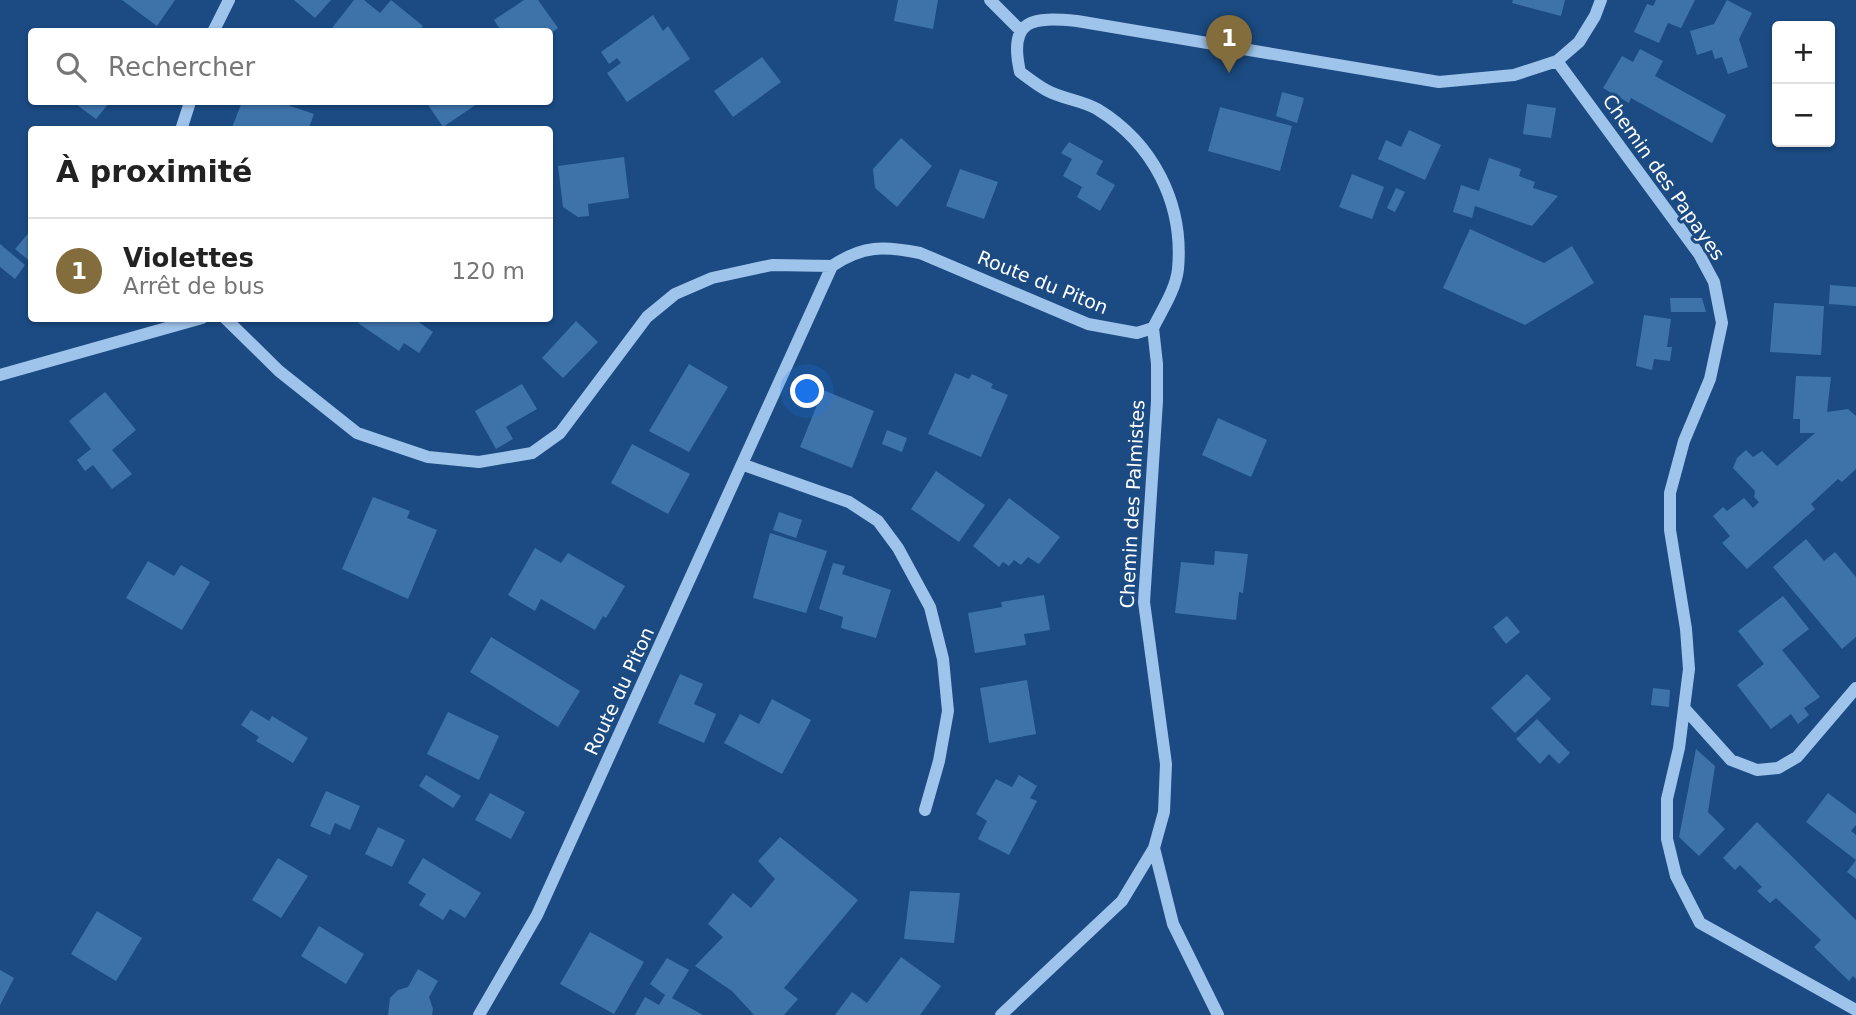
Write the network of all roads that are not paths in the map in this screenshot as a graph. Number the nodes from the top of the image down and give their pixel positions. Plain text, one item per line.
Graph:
1 (229, 0) edge
2 (990, 0) edge
3 (1601, 0) edge
4 (215, 28) edge
5 (1021, 31) junction
6 (1557, 61) junction
7 (189, 105) edge
8 (182, 126) edge
9 (832, 266) junction
10 (188, 322) edge
11 (229, 322) edge
12 (1153, 328) junction
13 (0, 375) edge
14 (744, 465) junction
15 (1856, 688) edge
16 (1685, 709) junction
17 (925, 810) dead end
18 (1154, 848) junction
19 (1856, 1010) edge
20 (479, 1015) edge
21 (1001, 1015) edge
22 (1218, 1015) edge

1 - 4 street
2 - 5 street
3 - 6 street
5 - 6 street
5 - 12 street
6 - 16 street, Chemin des Papayes
7 - 8 street
9 - 11 street
9 - 12 street, Route du Piton
9 - 14 street, Route du Piton
10 - 13 street
12 - 18 street, Chemin des Palmistes
14 - 17 street
14 - 20 street, Route du Piton
15 - 16 street
16 - 19 street, Chemin des Papayes
18 - 21 street, Chemin des Palmistes
18 - 22 street, Chemin des Palmistes

